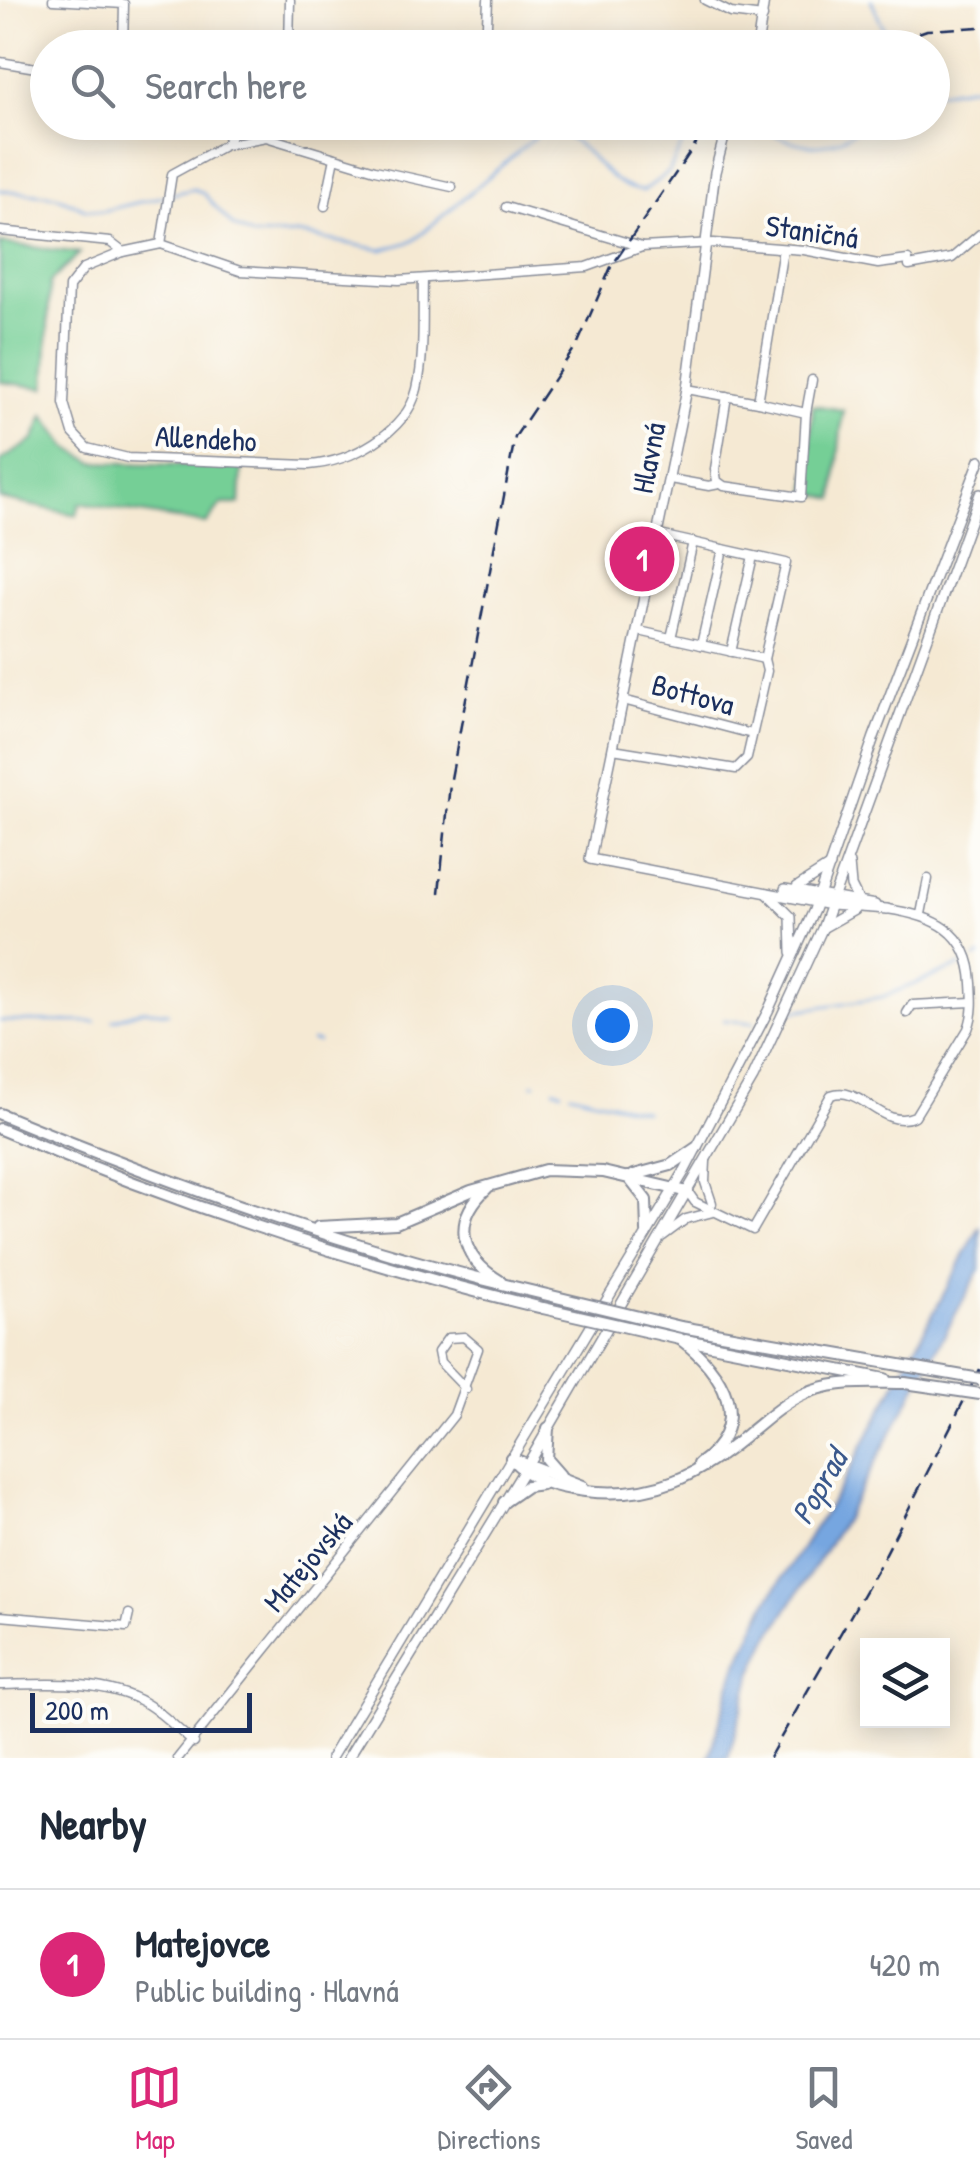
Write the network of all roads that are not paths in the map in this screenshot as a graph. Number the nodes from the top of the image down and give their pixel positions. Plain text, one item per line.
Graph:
1 (53, 0) edge
2 (290, 0) edge
3 (488, 0) edge
4 (704, 0) edge
5 (764, 0) edge
6 (124, 2) edge
7 (762, 17) junction
8 (123, 30) edge
9 (289, 30) edge
10 (487, 30) edge
11 (760, 30) edge
12 (0, 62) edge
13 (30, 67) edge
14 (229, 140) edge
15 (251, 140) edge
16 (276, 140) edge
17 (723, 140) edge
18 (226, 145) junction
19 (336, 158) junction
20 (452, 187) dead end
21 (324, 206) dead end
22 (506, 206) dead end
23 (0, 231) edge
24 (980, 234) edge
25 (161, 244) junction
26 (706, 245) junction
27 (642, 247) junction
28 (782, 249) junction
29 (123, 252) junction
30 (423, 280) junction
31 (812, 380) dead end
32 (687, 389) junction
33 (727, 396) junction
34 (758, 402) junction
35 (806, 413) junction
36 (980, 460) edge
37 (670, 478) junction
38 (714, 485) junction
39 (980, 494) edge
40 (660, 535) junction
41 (693, 542) junction
42 (723, 549) junction
43 (753, 556) junction
44 (639, 630) junction
45 (672, 638) junction
46 (701, 644) junction
47 (732, 652) junction
48 (764, 659) junction
49 (623, 700) junction
50 (752, 734) junction
51 (613, 748) junction
52 (849, 859) junction
53 (830, 865) junction
54 (928, 880) dead end
55 (785, 889) junction
56 (765, 891) junction
57 (819, 898) junction
58 (833, 900) junction
59 (858, 904) junction
60 (888, 909) joint
61 (921, 914) junction
62 (822, 929) junction
63 (791, 964) junction
64 (972, 1002) junction
65 (907, 1012) dead end
66 (0, 1114) edge
67 (0, 1129) edge
68 (696, 1148) junction
69 (706, 1161) junction
70 (649, 1173) junction
71 (628, 1176) junction
72 (490, 1186) junction
73 (674, 1188) junction
74 (688, 1192) junction
75 (712, 1203) junction
76 (720, 1211) junction
77 (308, 1227) junction
78 (647, 1230) junction
79 (660, 1239) junction
80 (510, 1286) junction
81 (680, 1339) junction
82 (980, 1380) edge
83 (904, 1383) junction
84 (466, 1389) junction
85 (980, 1394) edge
86 (548, 1428) junction
87 (511, 1458) junction
88 (526, 1467) junction
89 (564, 1480) junction
90 (547, 1483) junction
91 (504, 1502) junction
92 (129, 1614) dead end
93 (0, 1616) edge
94 (0, 1685) edge
95 (194, 1742) junction
96 (178, 1758) edge
97 (331, 1758) edge
98 (348, 1758) edge

1 - 6 street
2 - 9 street
3 - 10 street
4 - 7 street
5 - 7 main road
6 - 8 street
7 - 11 main road
12 - 13 street
14 - 18 street
15 - 18 street
16 - 19 street
17 - 26 main road, Hlavná
18 - 25 street
19 - 20 street
19 - 21 street
22 - 27 street
23 - 29 street, Allendeho
24 - 28 street, Staničná
25 - 29 street, Allendeho
25 - 30 street
26 - 27 street, Staničná
26 - 28 street, Staničná
26 - 32 main road, Hlavná
27 - 30 street
28 - 34 street
29 - 30 street, Allendeho
31 - 35 street
32 - 33 street
32 - 37 main road, Hlavná
33 - 34 street
33 - 38 street
34 - 35 street
35 - 38 street
36 - 53 main road
37 - 38 street
37 - 40 main road, Hlavná
39 - 52 main road
40 - 41 street
40 - 44 main road, Hlavná
41 - 42 street
41 - 45 street
42 - 43 street
42 - 46 street
43 - 47 street
43 - 48 street
44 - 45 street
44 - 49 main road, Hlavná
45 - 46 street
46 - 47 street
47 - 48 street
48 - 50 street
49 - 50 street, Bottova
49 - 51 main road, Hlavná
50 - 51 street
51 - 56 main road, Hlavná
52 - 58 main road
52 - 59 main road
53 - 55 main road
53 - 57 main road
54 - 61 street
55 - 56 main road
55 - 57 main road
56 - 57 main road
56 - 63 main road
57 - 58 main road
57 - 63 main road
58 - 59 main road
58 - 62 main road
59 - 60 main road
59 - 62 main road
60 - 61 street
61 - 64 street
62 - 69 main road
63 - 68 main road
64 - 65 street
64 - 76 street
66 - 77 highway
67 - 81 highway, bridge
68 - 70 highway
68 - 73 main road
69 - 74 main road
69 - 75 street
70 - 71 highway
70 - 73 highway
71 - 72 highway
71 - 73 highway
71 - 78 highway
72 - 77 highway
72 - 80 highway
73 - 74 highway
73 - 78 main road
74 - 75 street
74 - 76 street
74 - 79 main road
75 - 76 street
76 - 79 street
77 - 80 highway
78 - 87 main road
79 - 86 main road
80 - 82 highway, bridge
81 - 83 highway
81 - 89 highway
83 - 85 highway, bridge
83 - 90 highway
84 - 84 street, Matejovská
84 - 95 street, Matejovská
86 - 88 main road
86 - 89 highway
87 - 88 highway
87 - 97 main road
88 - 89 highway
88 - 90 highway
88 - 91 main road
90 - 91 highway
91 - 98 main road
92 - 93 street
94 - 95 street
95 - 96 street, Matejovská

